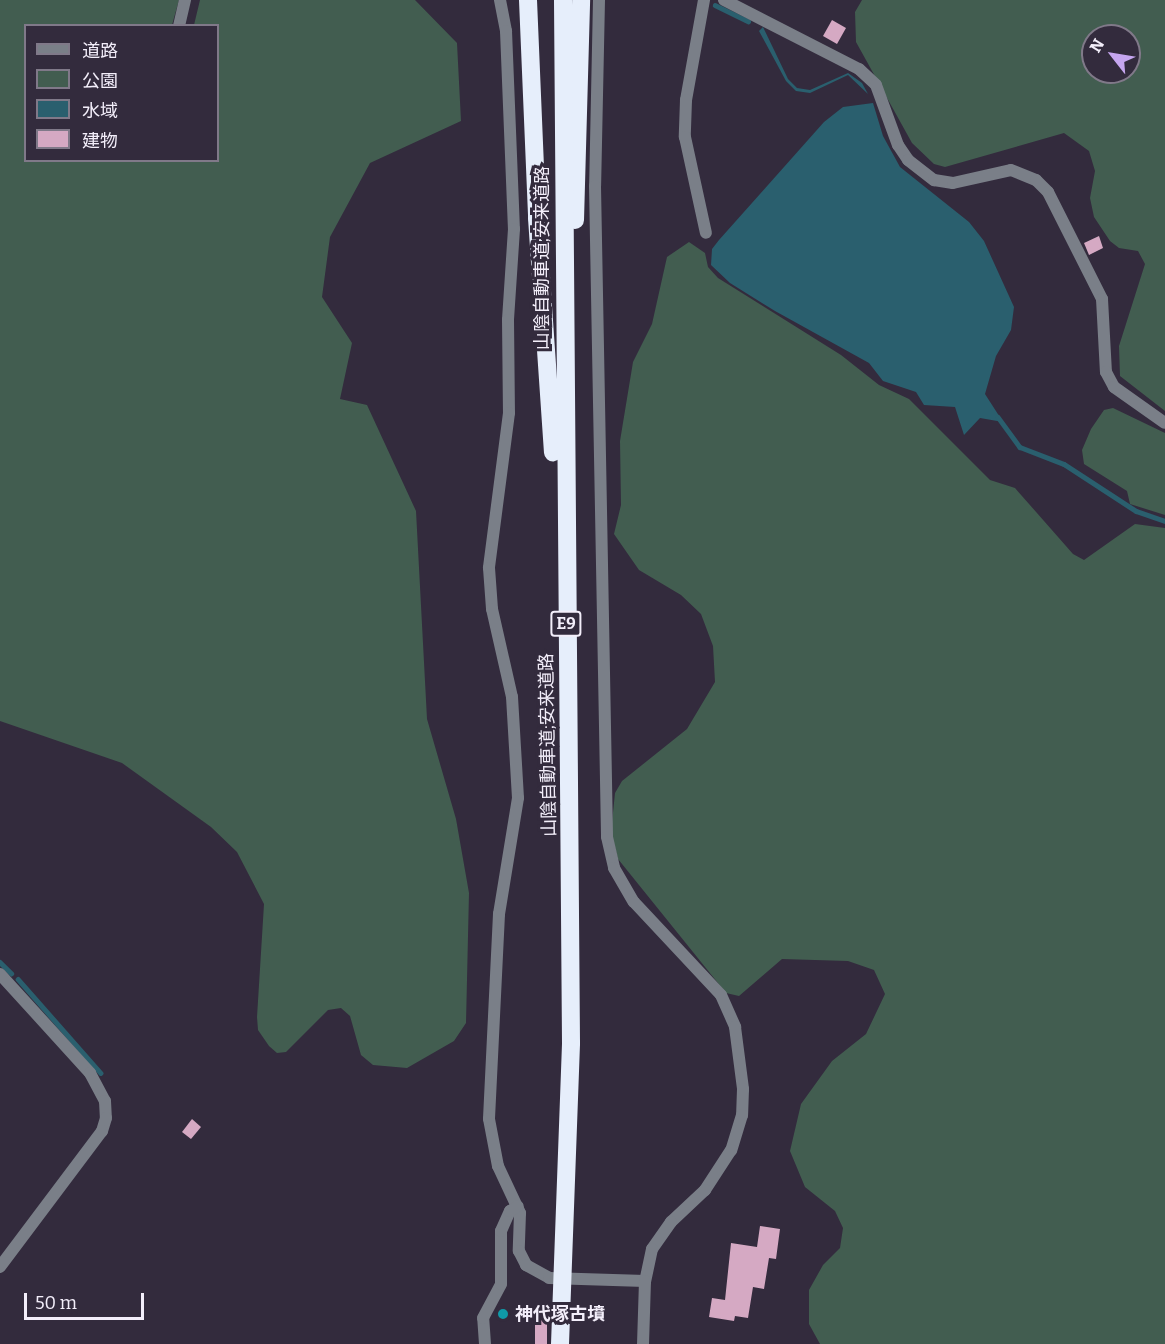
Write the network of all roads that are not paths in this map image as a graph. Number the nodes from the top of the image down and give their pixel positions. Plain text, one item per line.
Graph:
1 (185, 0) edge
2 (500, 0) edge
3 (528, 0) edge
4 (563, 0) edge
5 (581, 0) edge
6 (599, 0) edge
7 (704, 0) edge
8 (724, 0) edge
9 (179, 24) edge
10 (706, 233) dead end
11 (1165, 423) edge
12 (564, 426) junction
13 (565, 588) junction
14 (0, 974) edge
15 (518, 1206) junction
16 (0, 1267) edge
17 (645, 1281) junction
18 (485, 1344) edge
19 (560, 1344) edge
20 (643, 1344) edge

1 - 9 street
2 - 15 street
3 - 13 highway
4 - 12 highway, 山陰自動車道;安来道路 / E9
5 - 12 highway
6 - 17 street
7 - 10 street
8 - 11 street
12 - 13 highway, 山陰自動車道;安来道路 / E9
13 - 19 highway, 山陰自動車道;安来道路 / E9
14 - 16 street
15 - 17 street
15 - 18 street
17 - 20 street

